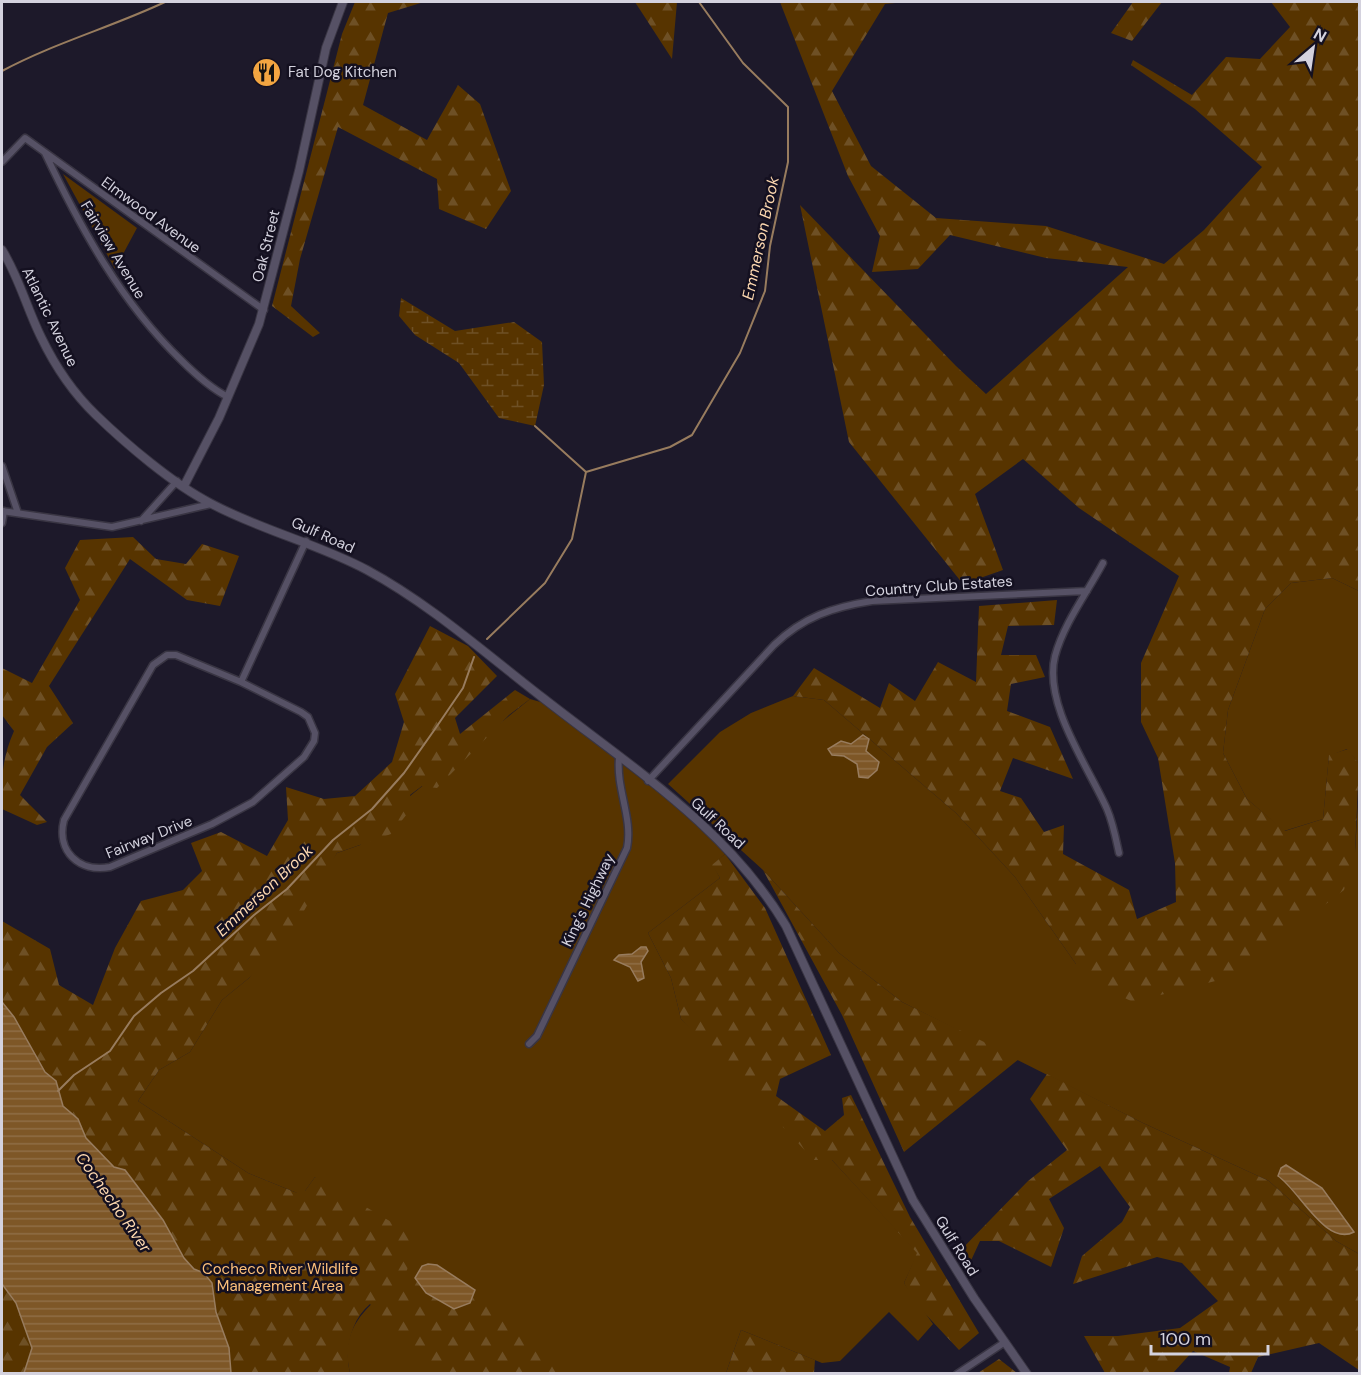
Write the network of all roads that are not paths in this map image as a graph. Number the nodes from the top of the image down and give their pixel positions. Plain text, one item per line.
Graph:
1 (343, 2) edge
2 (45, 152) junction
3 (2, 162) edge
4 (2, 250) edge
5 (264, 310) junction
6 (228, 397) junction
7 (2, 466) edge
8 (182, 485) junction
9 (211, 504) junction
10 (3, 511) edge
11 (18, 513) junction
12 (140, 522) junction
13 (2, 523) edge
14 (306, 541) junction
15 (1103, 563) dead end
16 (1087, 591) junction
17 (241, 682) junction
18 (619, 758) junction
19 (648, 781) junction
20 (1119, 853) dead end
21 (529, 1044) dead end
22 (1005, 1342) junction
23 (957, 1374) edge
24 (1028, 1374) edge

1 - 5 street, Oak Street
2 - 3 street, Elmwood Avenue
2 - 5 street, Elmwood Avenue
2 - 6 street, Fairview Avenue
4 - 8 street, Atlantic Avenue
5 - 6 street, Oak Street
6 - 8 street, Oak Street
7 - 11 street
8 - 9 street, Gulf Road
8 - 12 street
9 - 12 street
9 - 14 street, Gulf Road
10 - 11 street
10 - 13 street
11 - 12 street
14 - 17 street
14 - 18 street, Gulf Road
15 - 16 street
16 - 19 street, Country Club Estates
16 - 20 street
17 - 17 street, Fairway Drive
18 - 19 street, Gulf Road
18 - 21 street, King's Highway
19 - 22 street, Gulf Road
22 - 23 street
22 - 24 street, Gulf Road

